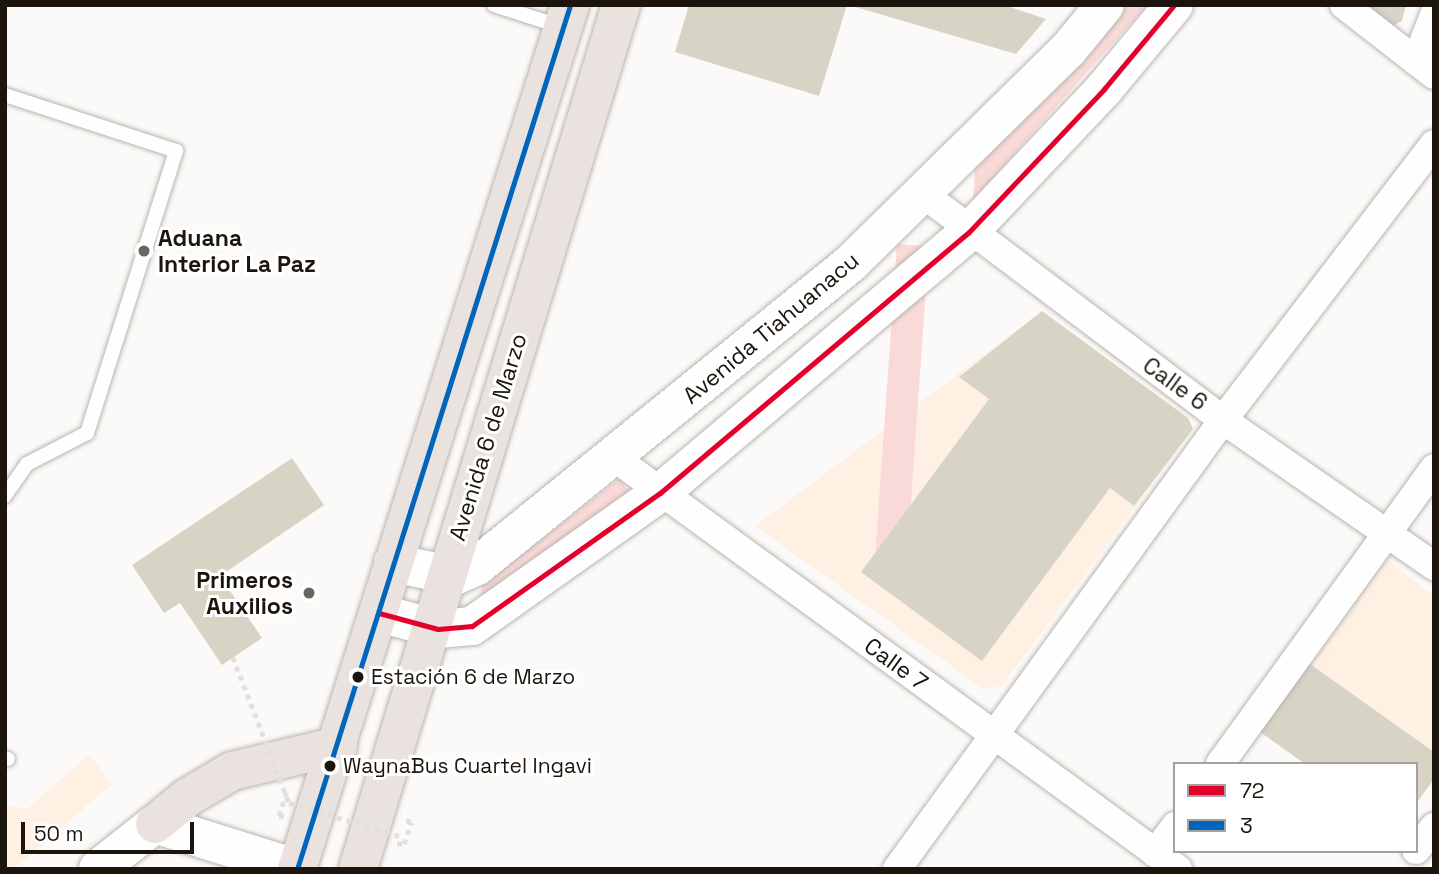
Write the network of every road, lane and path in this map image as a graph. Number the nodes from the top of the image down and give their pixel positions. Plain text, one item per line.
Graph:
1 (494, 5) edge
2 (621, 5) edge
3 (1105, 5) edge
4 (1174, 5) edge
5 (1344, 5) edge
6 (1434, 15) edge
7 (566, 16) edge
8 (1425, 68) edge
9 (5, 95) edge
10 (1434, 144) edge
11 (922, 193) junction
12 (969, 232) junction
13 (1223, 420) junction
14 (615, 458) junction
15 (1434, 468) edge
16 (660, 493) junction
17 (5, 496) edge
18 (1386, 533) junction
19 (393, 563) junction
20 (1434, 566) edge
21 (446, 576) junction
22 (379, 613) junction
23 (430, 628) junction
24 (233, 657) dead end
25 (994, 736) junction
26 (338, 746) junction
27 (1221, 762) edge
28 (155, 824) junction
29 (1434, 827) edge
30 (1173, 835) edge
31 (404, 844) dead end
32 (1418, 848) edge
33 (1414, 853) edge
34 (1167, 861) edge
35 (98, 869) edge
36 (298, 869) edge
37 (358, 869) edge
38 (897, 869) edge
39 (1402, 869) edge

1 - 7 lane
2 - 21 highway, Avenida 6 de Marzo
3 - 11 main road, Avenida Tiahuanacu
4 - 12 main road
5 - 8 street
6 - 8 street
7 - 19 highway
9 - 17 lane
10 - 13 street
11 - 12 street, Calle 6
11 - 14 main road, Avenida Tiahuanacu
12 - 13 street, Calle 6
12 - 16 main road
13 - 18 street, Calle 6
13 - 25 street
14 - 16 street, Calle 7
14 - 21 main road, Avenida Tiahuanacu
15 - 18 street
16 - 23 main road
16 - 25 street, Calle 7
18 - 20 street, Calle 6
18 - 27 street
19 - 21 main road
19 - 22 highway
21 - 23 highway, Avenida 6 de Marzo
22 - 23 main road
22 - 26 highway
23 - 37 highway, Avenida 6 de Marzo
24 - 31 path, bridge
25 - 34 street, Calle 7
25 - 38 street
26 - 28 highway
26 - 36 highway
28 - 35 main road
28 - 36 main road
29 - 32 street
30 - 34 street
33 - 39 street

